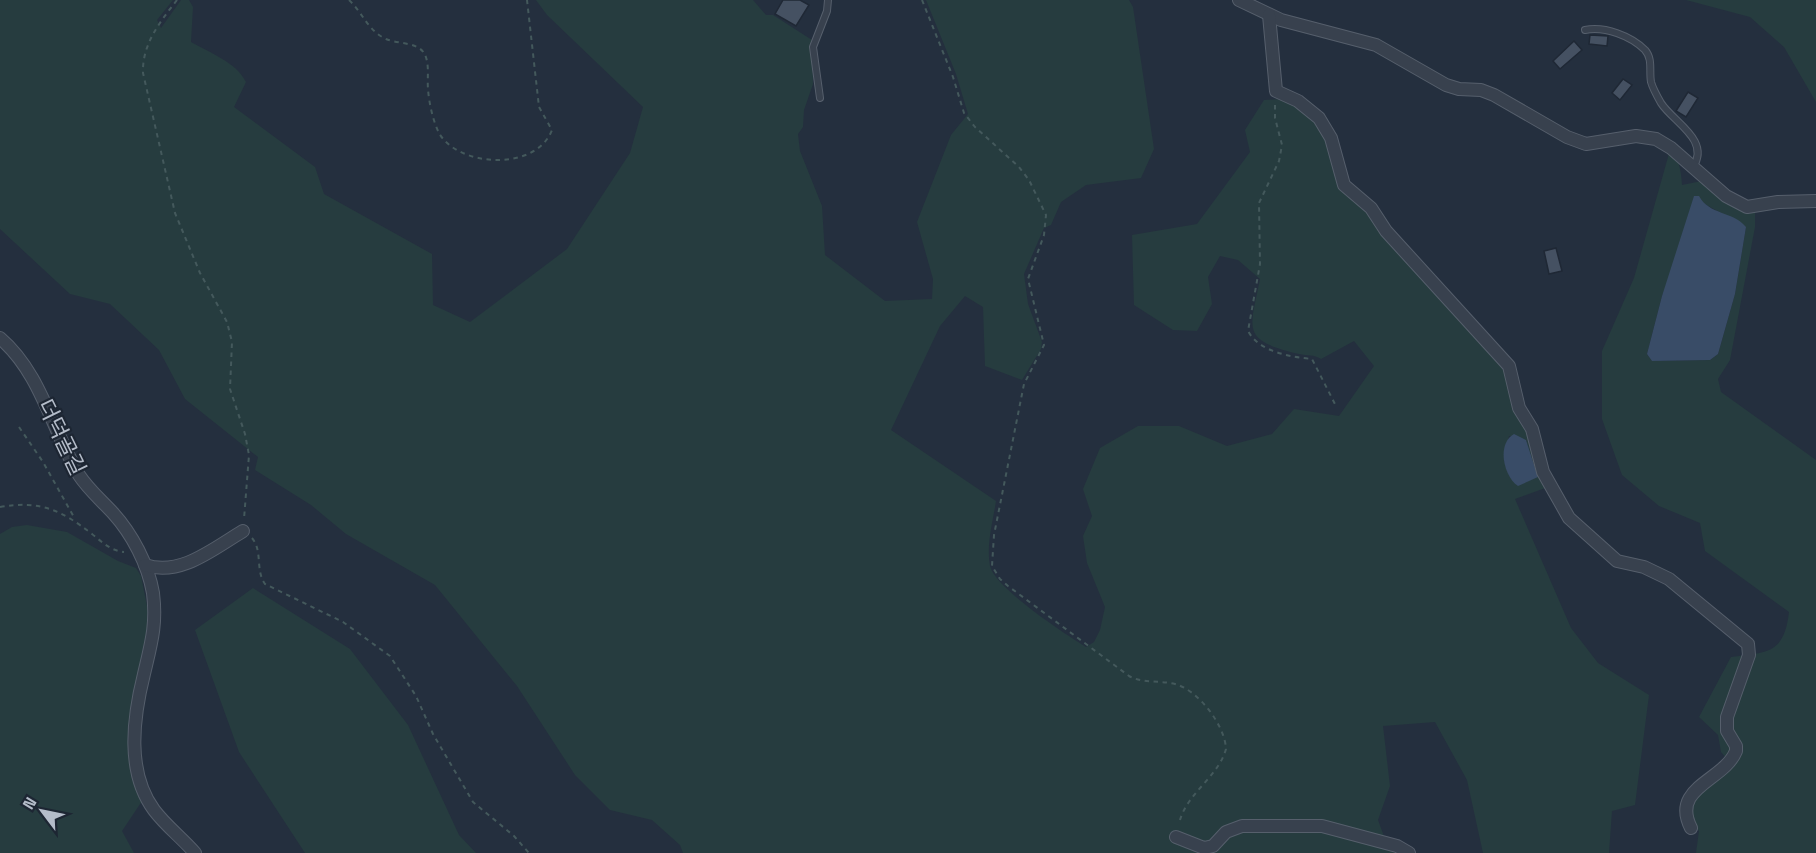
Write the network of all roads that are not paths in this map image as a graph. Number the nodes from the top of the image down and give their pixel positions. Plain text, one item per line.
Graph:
1 (828, 0) edge
2 (1239, 0) edge
3 (1269, 15) junction
4 (1585, 30) dead end
5 (820, 98) dead end
6 (1693, 168) junction
7 (1816, 201) edge
8 (0, 338) edge
9 (243, 531) road end
10 (145, 565) junction
11 (1691, 828) dead end
12 (1176, 837) road end
13 (195, 853) edge
14 (1409, 853) edge

1 - 5 lane
2 - 3 street
3 - 6 street
3 - 11 street
4 - 6 lane
6 - 7 street
8 - 10 street, 더덕골길
9 - 10 street
10 - 13 street, 더덕골길
12 - 14 street

